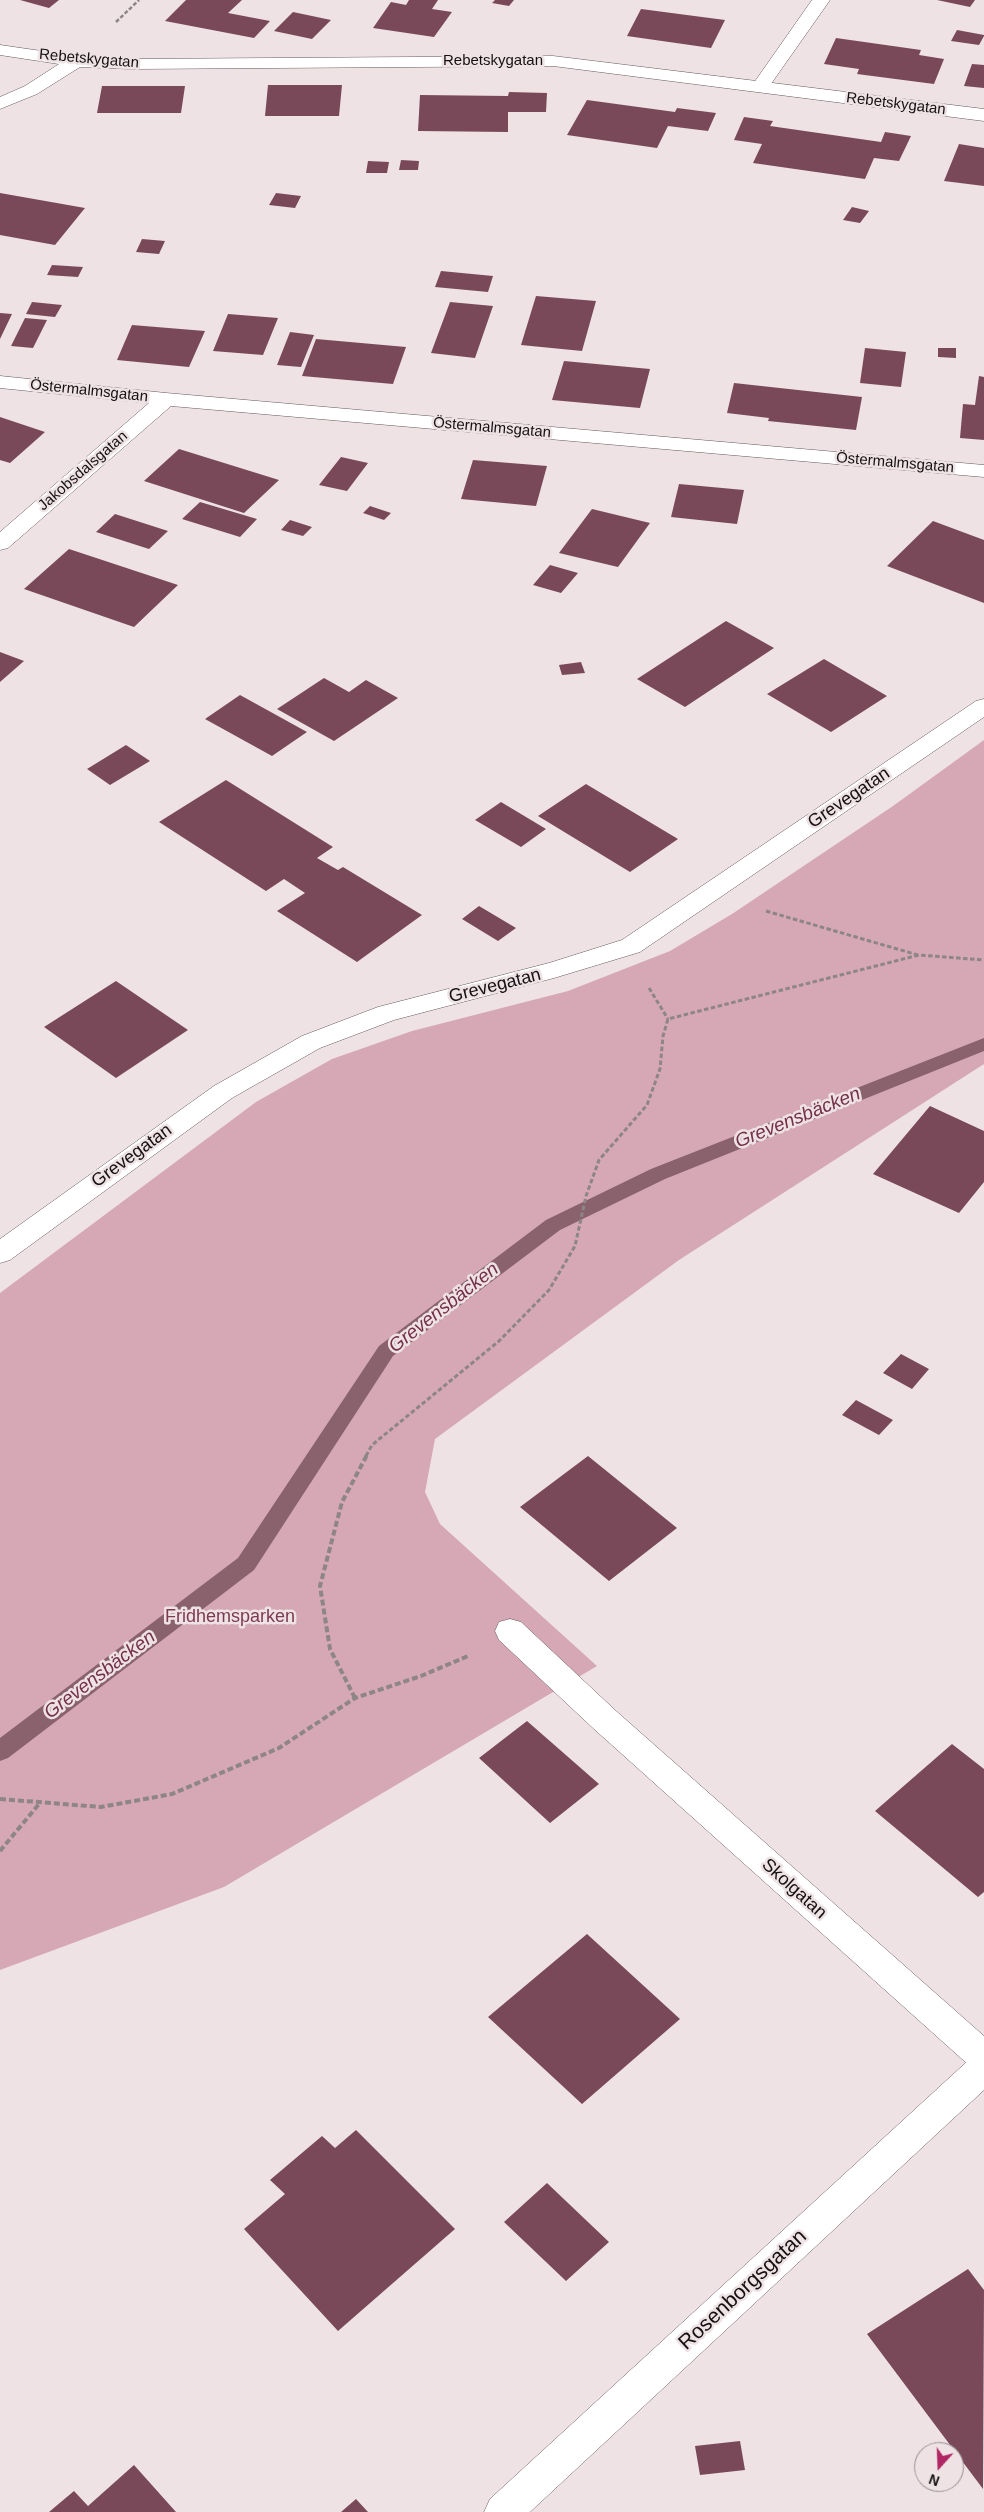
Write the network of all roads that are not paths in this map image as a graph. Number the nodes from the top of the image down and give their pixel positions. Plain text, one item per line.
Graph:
1 (820, 0) edge
2 (0, 50) edge
3 (76, 61) junction
4 (760, 87) junction
5 (0, 104) edge
6 (984, 115) edge
7 (0, 382) edge
8 (166, 399) junction
9 (984, 471) edge
10 (0, 542) edge
11 (984, 706) edge
12 (0, 1253) edge
13 (510, 1631) dead end
14 (984, 2057) edge
15 (984, 2068) edge
16 (503, 2512) edge

1 - 4 street
2 - 3 street, Rebetskygatan
3 - 4 street, Rebetskygatan
3 - 5 street
4 - 6 street, Rebetskygatan
7 - 8 street, Östermalmsgatan
8 - 9 street, Östermalmsgatan
8 - 10 street, Jakobsdalsgatan
11 - 12 street, Grevegatan
13 - 14 street, Skolgatan
15 - 16 street, Rosenborgsgatan

